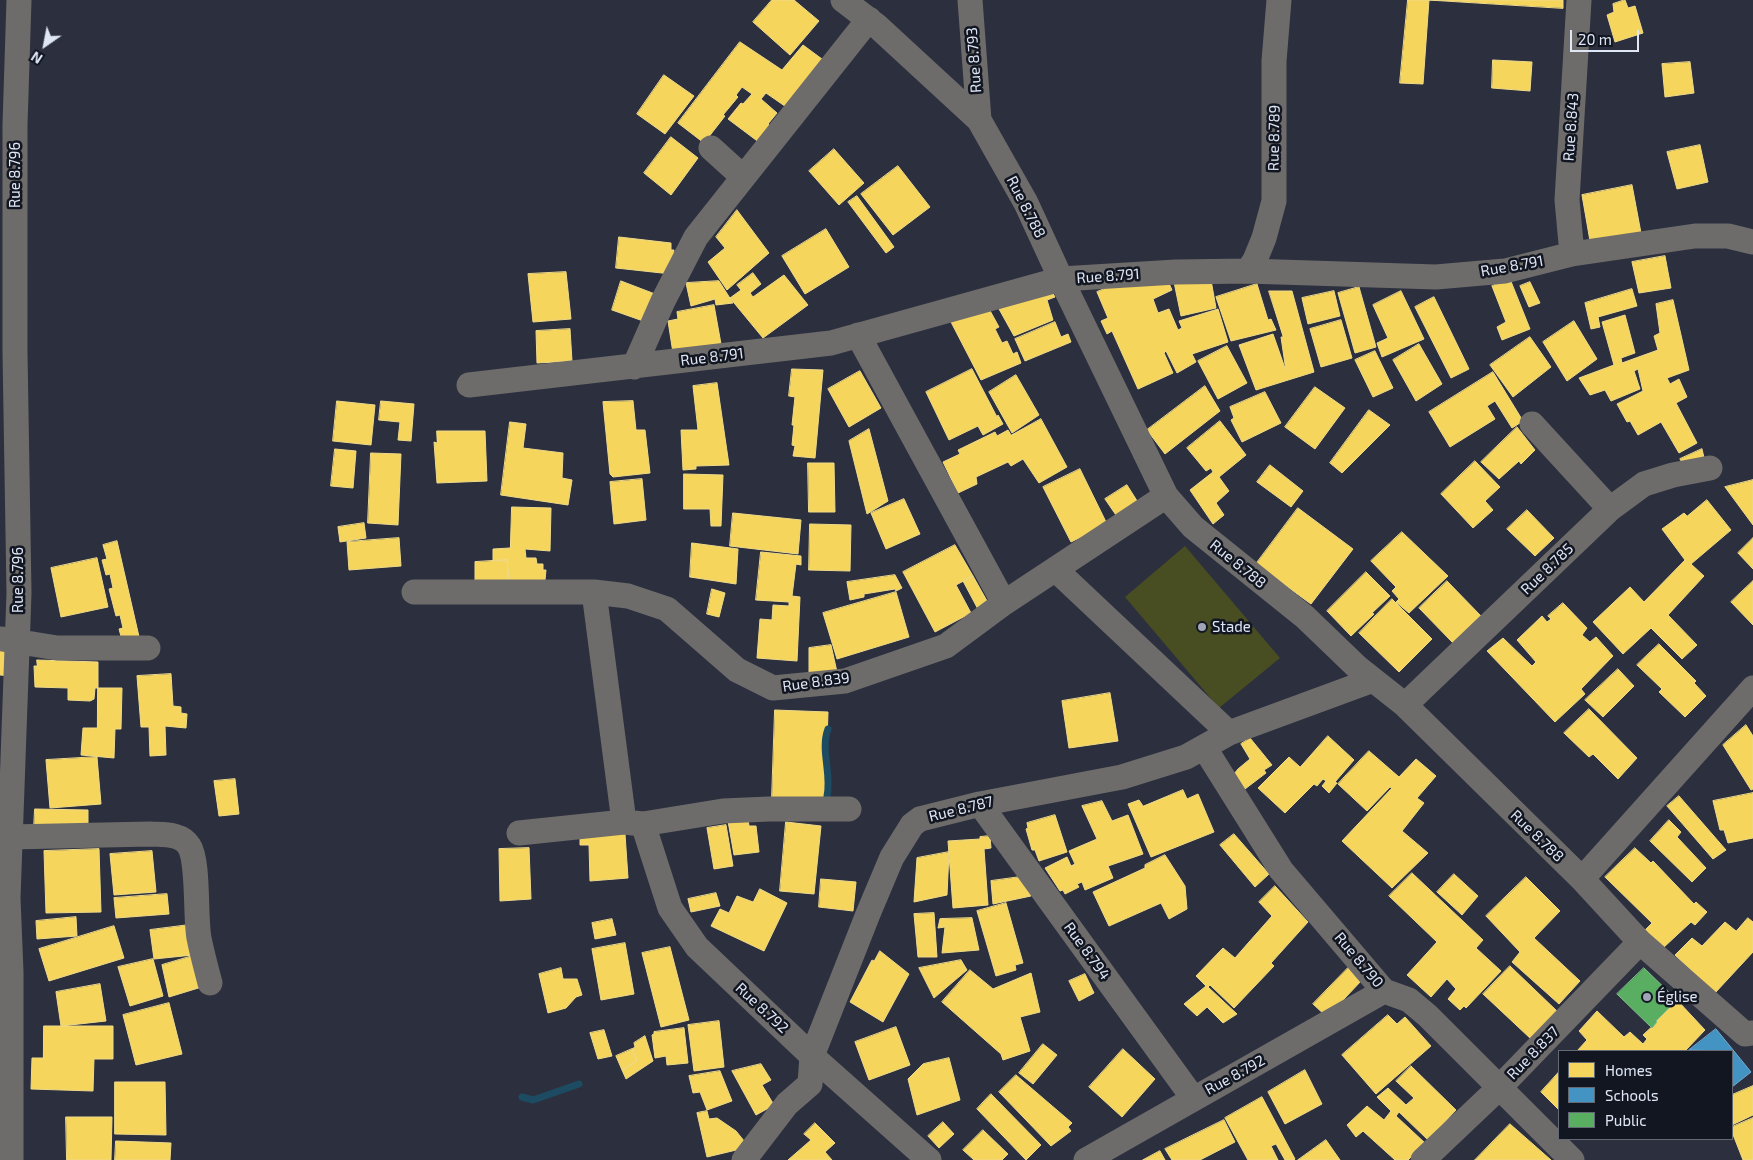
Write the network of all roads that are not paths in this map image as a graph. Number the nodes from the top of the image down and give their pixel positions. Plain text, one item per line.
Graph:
1 (20, 0) edge
2 (844, 0) edge
3 (970, 0) edge
4 (1279, 0) edge
5 (1579, 0) edge
6 (869, 19) junction
7 (978, 120) junction
8 (711, 148) dead end
9 (743, 177) junction
10 (1753, 242) edge
11 (1572, 254) junction
12 (1248, 271) junction
13 (1061, 279) junction
14 (858, 335) junction
15 (634, 367) junction
16 (469, 385) dead end
17 (1532, 424) dead end
18 (1710, 468) dead end
19 (1166, 496) junction
20 (1610, 509) junction
21 (1056, 570) junction
22 (414, 592) dead end
23 (594, 592) junction
24 (1004, 603) junction
25 (9, 639) edge
26 (148, 648) dead end
27 (1373, 680) junction
28 (1753, 688) edge
29 (1404, 705) junction
30 (1230, 733) junction
31 (1204, 747) junction
32 (980, 804) junction
33 (849, 809) dead end
34 (634, 823) junction
35 (519, 833) dead end
36 (10, 837) junction
37 (1582, 879) junction
38 (4, 898) edge
39 (1640, 942) junction
40 (210, 983) dead end
41 (1384, 991) junction
42 (1750, 1039) edge
43 (812, 1056) junction
44 (1500, 1087) junction
45 (1193, 1098) junction
46 (11, 1160) edge
47 (744, 1160) edge
48 (929, 1160) edge
49 (1086, 1160) edge
50 (1423, 1160) edge
51 (1572, 1160) edge

1 - 25 street, Rue 8.796
2 - 6 street, Rue 8.788
3 - 7 street, Rue 8.793
4 - 12 street, Rue 8.789
5 - 11 street, Rue 8.843
6 - 7 street, Rue 8.788
6 - 9 street
7 - 13 street, Rue 8.788
8 - 9 street
9 - 15 street
10 - 11 street, Rue 8.791
11 - 12 street, Rue 8.791
12 - 13 street, Rue 8.791
13 - 14 street, Rue 8.791
13 - 19 street, Rue 8.788
14 - 15 street, Rue 8.791
14 - 24 street
15 - 16 street, Rue 8.791
17 - 20 street
18 - 20 street, Rue 8.785
19 - 21 street, Rue 8.839
19 - 27 street, Rue 8.788
20 - 29 street, Rue 8.785
21 - 24 street, Rue 8.839
21 - 30 street
22 - 23 street, Rue 8.839
23 - 24 street, Rue 8.839
23 - 34 street, Rue 8.792
25 - 26 street
25 - 36 street, Rue 8.796
27 - 29 street, Rue 8.788
27 - 30 street, Rue 8.787
28 - 37 street
29 - 37 street, Rue 8.788
30 - 31 street, Rue 8.787
31 - 32 street, Rue 8.787
31 - 41 street, Rue 8.790
32 - 43 street, Rue 8.787
32 - 45 street, Rue 8.794
33 - 34 street
34 - 35 street
34 - 43 street, Rue 8.792
36 - 38 street, Rue 8.796
36 - 40 street
37 - 39 street, Rue 8.788
38 - 46 street, Rue 8.796
39 - 42 street, Rue 8.788
39 - 44 street, Rue 8.837
41 - 44 street, Rue 8.790
41 - 45 street, Rue 8.792
43 - 47 street, Rue 8.787
43 - 48 street, Rue 8.792
44 - 50 street, Rue 8.837
44 - 51 street, Rue 8.790
45 - 49 street, Rue 8.792

